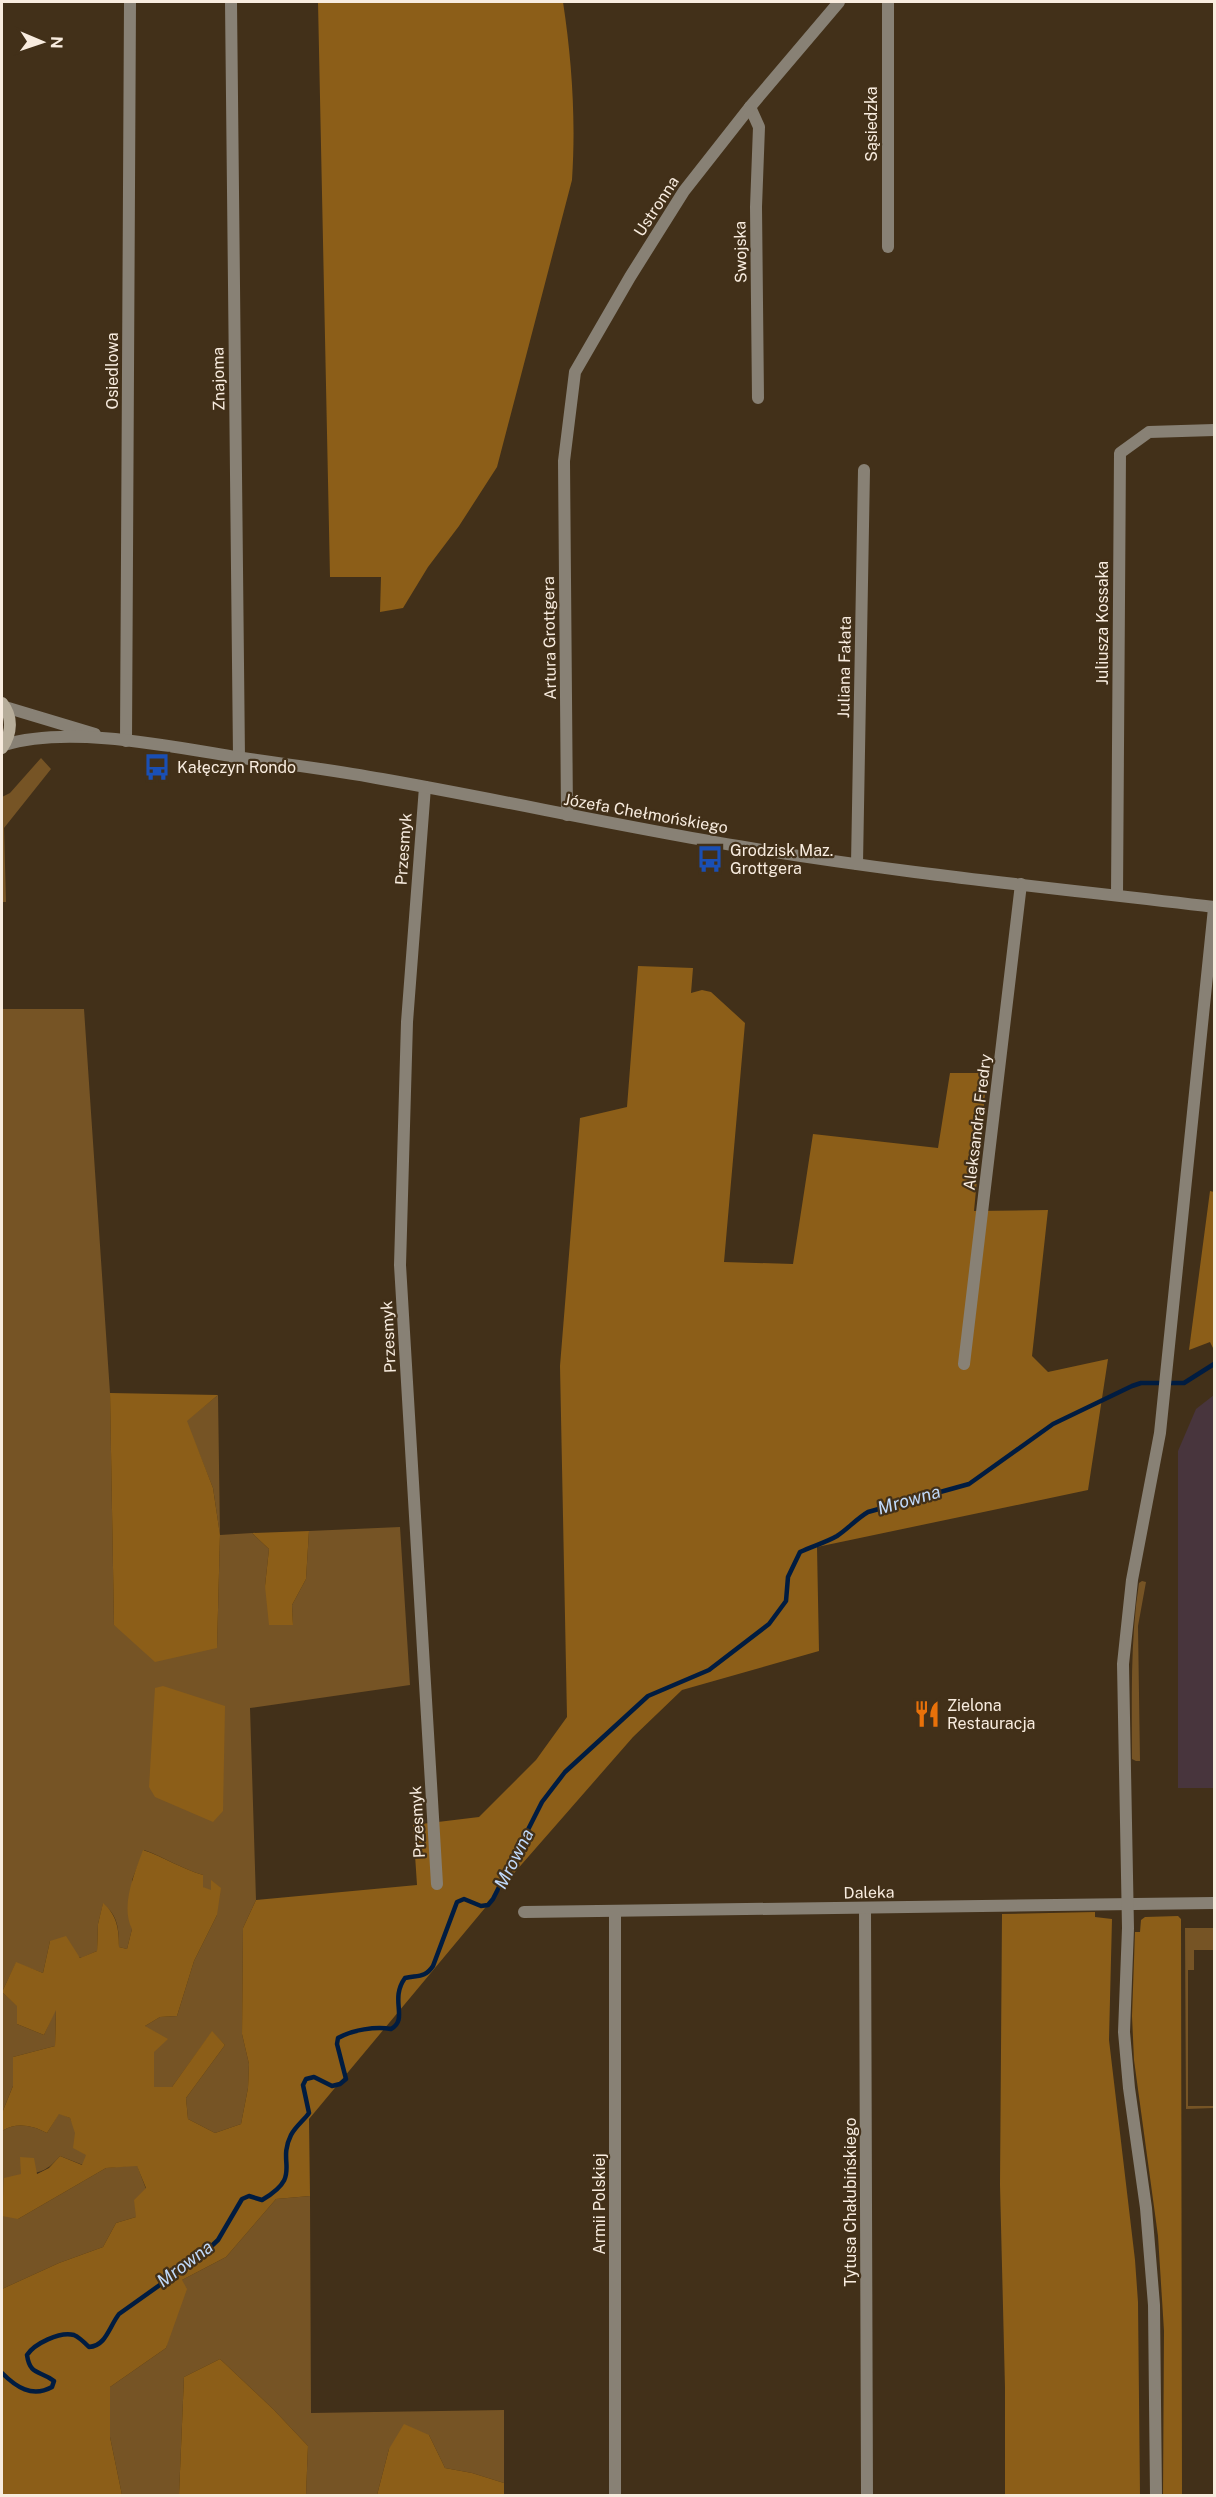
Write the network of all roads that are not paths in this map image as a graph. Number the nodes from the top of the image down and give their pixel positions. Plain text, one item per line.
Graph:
1 (130, 2) edge
2 (231, 2) edge
3 (839, 2) edge
4 (888, 2) edge
5 (750, 106) junction
6 (888, 247) dead end
7 (758, 398) dead end
8 (1215, 430) edge
9 (564, 461) joint
10 (864, 470) dead end
11 (3, 705) edge
12 (110, 739) junction
13 (126, 741) junction
14 (3, 746) edge
15 (239, 757) junction
16 (425, 787) junction
17 (567, 815) junction
18 (857, 864) junction
19 (1021, 884) junction
20 (1117, 895) junction
21 (1215, 907) edge
22 (964, 1364) dead end
23 (437, 1884) dead end
24 (1215, 1903) edge
25 (1127, 1904) junction
26 (865, 1909) junction
27 (524, 1912) dead end
28 (615, 1912) junction
29 (615, 2496) edge
30 (867, 2496) edge
31 (1156, 2496) edge

1 - 13 street, Osiedlowa
2 - 15 street, Znajoma
3 - 5 street, Ustronna
4 - 6 street, Sąsiedzka
5 - 7 street, Swojska
5 - 9 street, Ustronna
8 - 20 street, Juliusza Kossaka
9 - 17 street, Artura Grottgera
10 - 18 street, Juliana Fałata
11 - 12 street, Józefa Chełmońskiego
11 - 14 main road
12 - 13 street, Józefa Chełmońskiego
12 - 14 street, Józefa Chełmońskiego
13 - 15 street, Józefa Chełmońskiego
15 - 16 street, Józefa Chełmońskiego
16 - 17 street, Józefa Chełmońskiego
16 - 23 street, Przesmyk
17 - 18 street, Józefa Chełmońskiego
18 - 19 street, Józefa Chełmońskiego
19 - 20 street, Józefa Chełmońskiego
19 - 22 street, Aleksandra Fredry
20 - 21 street, Józefa Chełmońskiego
21 - 25 street
24 - 25 street, Daleka
25 - 26 street, Daleka
25 - 31 street
26 - 28 street, Daleka
26 - 30 street, Tytusa Chałubińskiego
27 - 28 street, Daleka
28 - 29 street, Armii Polskiej

